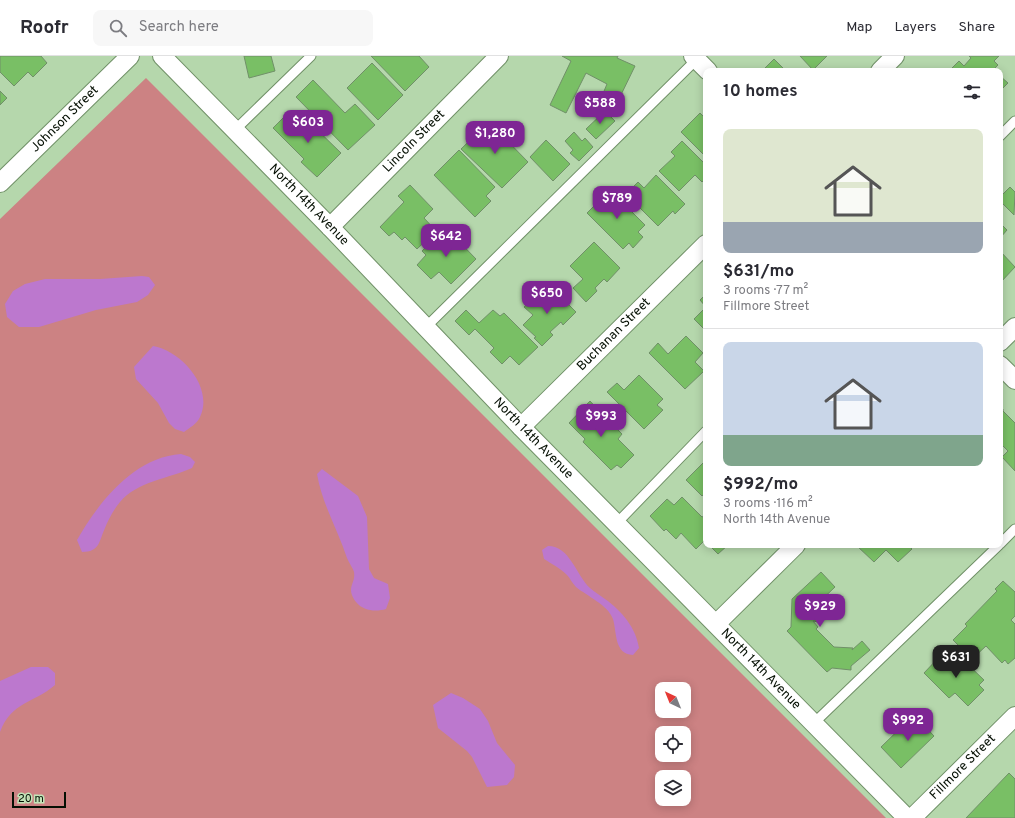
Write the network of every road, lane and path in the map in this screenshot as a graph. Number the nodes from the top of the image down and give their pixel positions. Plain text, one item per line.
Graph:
1 (130, 56) edge
2 (162, 56) edge
3 (311, 56) edge
4 (499, 56) edge
5 (895, 56) edge
6 (699, 60) edge
7 (883, 68) edge
8 (1015, 121) edge
9 (235, 130) junction
10 (1003, 133) edge
11 (0, 182) edge
12 (330, 227) junction
13 (703, 247) edge
14 (426, 327) junction
15 (1015, 327) edge
16 (1003, 339) edge
17 (1003, 368) edge
18 (1015, 380) edge
19 (521, 426) junction
20 (703, 434) edge
21 (617, 523) junction
22 (1015, 529) edge
23 (1003, 540) edge
24 (793, 548) edge
25 (995, 548) edge
26 (716, 624) junction
27 (1015, 716) edge
28 (814, 723) junction
29 (907, 818) edge
30 (912, 818) edge

1 - 11 street, Johnson Street
2 - 9 street, North 14th Avenue
3 - 9 lane
4 - 12 street, Lincoln Street
5 - 7 street
6 - 14 lane
8 - 10 lane
9 - 12 street, North 14th Avenue
12 - 14 street, North 14th Avenue
13 - 19 street, Buchanan Street
14 - 19 street, North 14th Avenue
15 - 16 street
17 - 18 street
19 - 21 street, North 14th Avenue
20 - 21 lane
21 - 26 street, North 14th Avenue
22 - 23 lane
24 - 26 street
25 - 28 lane
26 - 28 street, North 14th Avenue
27 - 30 street, Fillmore Street
28 - 29 street, North 14th Avenue

